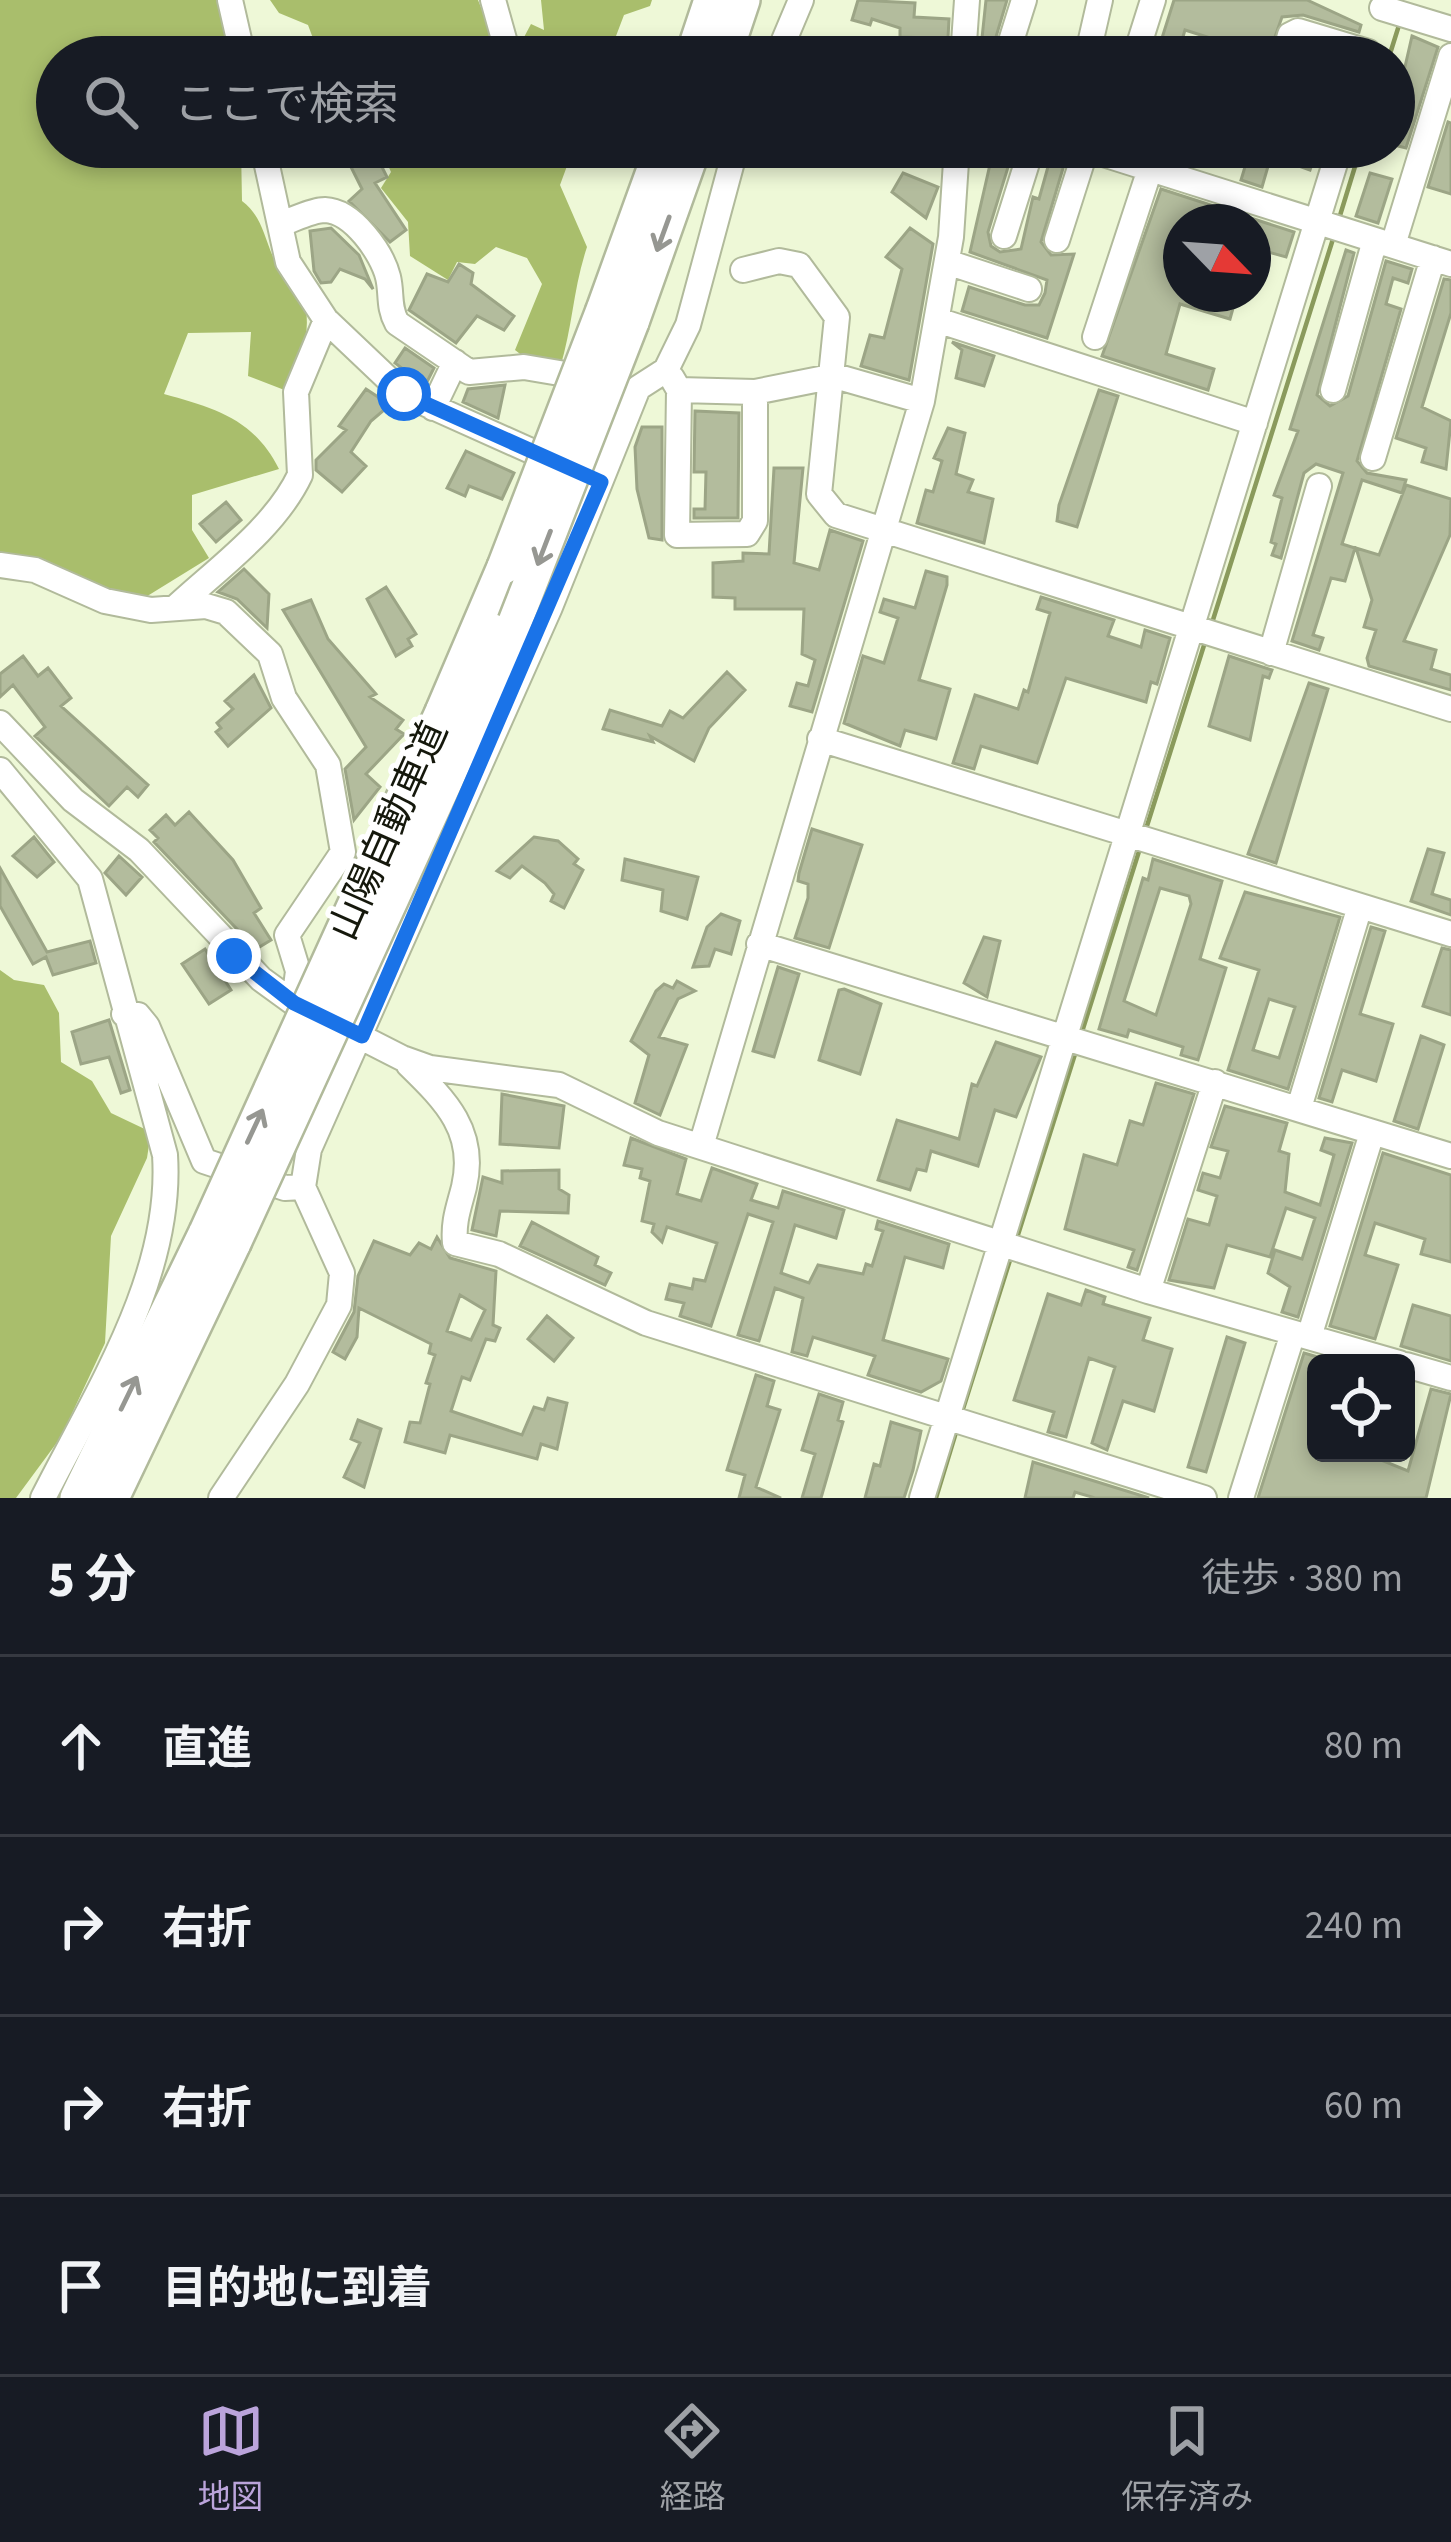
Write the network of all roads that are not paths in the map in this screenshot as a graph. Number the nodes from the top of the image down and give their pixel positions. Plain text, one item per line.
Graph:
1 (230, 0) edge
2 (493, 0) edge
3 (711, 0) edge
4 (743, 0) edge
5 (801, 0) edge
6 (967, 0) edge
7 (1024, 0) edge
8 (1100, 0) edge
9 (1153, 0) edge
10 (1392, 9) edge
11 (1451, 29) edge
12 (238, 36) edge
13 (503, 36) edge
14 (699, 36) edge
15 (731, 36) edge
16 (786, 36) edge
17 (964, 36) edge
18 (1013, 36) edge
19 (1092, 36) edge
20 (1142, 36) edge
21 (1378, 36) edge
22 (1451, 56) edge
23 (1415, 156) edge
24 (268, 168) edge
25 (657, 168) edge
26 (685, 168) edge
27 (730, 168) edge
28 (955, 168) edge
29 (1025, 168) edge
30 (1086, 168) edge
31 (1337, 168) edge
32 (1411, 168) edge
33 (1150, 169) joint
34 (280, 224) junction
35 (1330, 225) junction
36 (1004, 236) dead end
37 (1057, 240) dead end
38 (1384, 242) junction
39 (1442, 261) edge
40 (947, 262) junction
41 (743, 270) dead end
42 (1029, 289) dead end
43 (618, 316) junction
44 (326, 320) junction
45 (938, 320) junction
46 (1095, 337) dead end
47 (455, 362) junction
48 (835, 376) junction
49 (672, 380) junction
50 (638, 388) junction
51 (1334, 390) dead end
52 (755, 392) junction
53 (922, 400) junction
54 (433, 408) junction
55 (1255, 423) junction
56 (1373, 458) dead end
57 (601, 482) junction
58 (1319, 486) dead end
59 (884, 532) junction
60 (0, 565) edge
61 (175, 608) junction
62 (1201, 631) junction
63 (1270, 652) junction
64 (1451, 709) edge
65 (456, 720) junction
66 (0, 723) edge
67 (820, 739) junction
68 (0, 770) edge
69 (1137, 838) junction
70 (1360, 906) junction
71 (1451, 934) edge
72 (759, 944) junction
73 (294, 1003) junction
74 (124, 1014) junction
75 (362, 1036) junction
76 (1075, 1040) junction
77 (402, 1058) junction
78 (1215, 1082) junction
79 (1299, 1108) junction
80 (1372, 1133) junction
81 (701, 1146) junction
82 (1451, 1156) edge
83 (304, 1187) junction
84 (220, 1238) junction
85 (1011, 1244) junction
86 (1148, 1291) junction
87 (1301, 1335) junction
88 (1368, 1354) edge
89 (1415, 1368) edge
90 (1451, 1378) edge
91 (955, 1421) junction
92 (43, 1498) edge
93 (77, 1498) edge
94 (112, 1498) edge
95 (221, 1498) edge
96 (922, 1498) edge
97 (1204, 1498) edge
98 (1241, 1498) edge

1 - 12 street
2 - 13 street
3 - 14 highway
4 - 15 highway
5 - 16 street
6 - 17 street
7 - 18 street
8 - 19 street
9 - 20 street
10 - 11 street
10 - 21 street
22 - 23 street
24 - 34 street
25 - 43 highway, 山陽自動車道
26 -> 43 highway, 山陽自動車道
27 - 49 street
28 - 40 street
29 - 36 street
30 - 37 street
31 - 35 street
32 - 38 street
33 - 35 street
33 - 46 street
34 - 44 street
34 - 47 street
35 - 38 street
35 - 55 street
38 - 39 street
38 - 51 street
39 - 56 street
40 - 42 street
40 - 45 street
41 - 48 street
43 - 65 highway, 山陽自動車道, bridge
43 -> 65 highway, 山陽自動車道, bridge
44 - 54 street
44 - 61 street
45 - 53 street
45 - 55 street
47 - 50 street
47 - 54 street
48 - 52 street
48 - 53 street
48 - 59 street
49 - 50 street
49 - 52 street
49 - 52 street
50 - 57 street
53 - 59 street
54 - 57 street
55 - 62 street
57 - 75 street
58 - 63 street
59 - 62 street
59 - 67 street
60 - 61 street
61 - 73 street
62 - 63 street
62 - 69 street
63 - 64 street
65 - 84 highway, 山陽自動車道, bridge
66 - 73 street
67 - 69 street
67 - 72 street
68 - 74 street
69 - 70 street
69 - 76 street
70 - 71 street
70 - 79 street
72 - 76 street
72 - 81 street
73 - 75 street
74 - 83 street
74 - 92 street
75 - 77 street
75 - 83 street
76 - 78 street
76 - 85 street
77 - 81 street
77 - 91 street
78 - 79 street
78 - 86 street
79 - 80 street
80 - 82 street
80 - 87 street
81 - 85 street
83 - 95 street
93 -> 84 highway, 山陽自動車道
84 - 94 highway, 山陽自動車道
85 - 86 street
85 - 91 street
86 - 87 street
87 - 88 street
87 - 98 street
89 - 90 street
91 - 96 street
91 - 97 street

